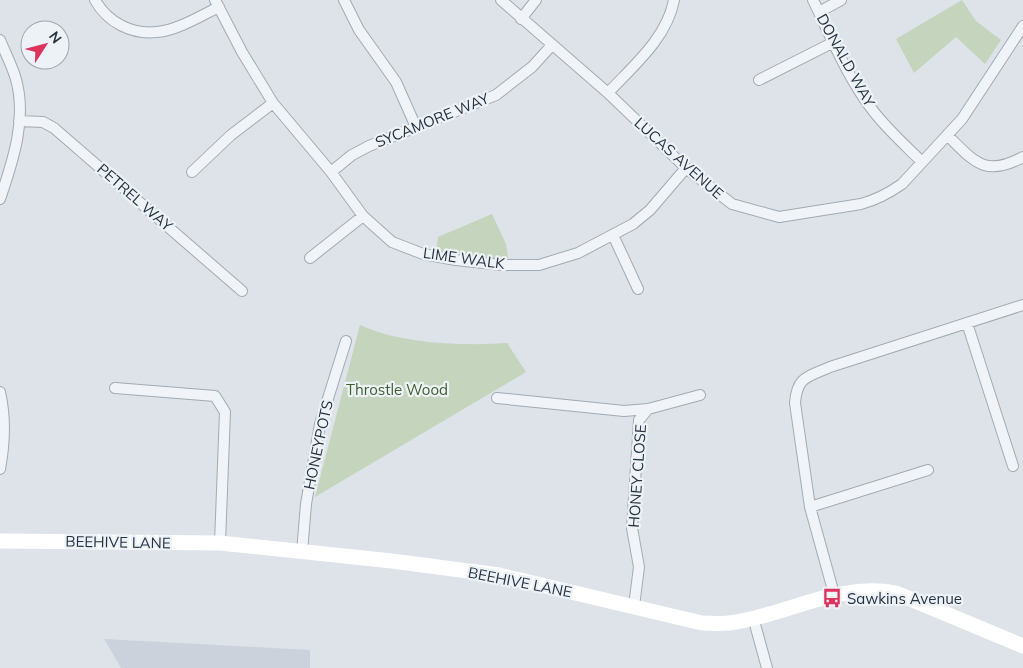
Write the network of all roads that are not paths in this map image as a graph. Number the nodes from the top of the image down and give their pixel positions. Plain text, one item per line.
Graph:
1 (94, 0) edge
2 (344, 0) edge
3 (500, 0) edge
4 (536, 0) edge
5 (674, 0) edge
6 (813, 0) edge
7 (841, 0) edge
8 (217, 3) edge
9 (819, 12) junction
10 (521, 18) junction
11 (1023, 26) edge
12 (0, 40) edge
13 (834, 42) junction
14 (552, 45) junction
15 (759, 80) dead end
16 (608, 93) junction
17 (273, 103) junction
18 (19, 120) junction
19 (416, 127) junction
20 (947, 135) junction
21 (1023, 157) edge
22 (922, 162) junction
23 (686, 168) junction
24 (192, 172) dead end
25 (331, 172) junction
26 (0, 198) edge
27 (363, 216) junction
28 (613, 235) junction
29 (310, 258) dead end
30 (638, 289) dead end
31 (242, 291) dead end
32 (1023, 305) edge
33 (967, 323) junction
34 (346, 341) dead end
35 (115, 388) dead end
36 (0, 392) edge
37 (700, 395) dead end
38 (497, 398) dead end
39 (648, 409) junction
40 (1013, 466) dead end
41 (0, 468) edge
42 (928, 470) dead end
43 (810, 507) junction
44 (0, 541) edge
45 (220, 543) junction
46 (302, 552) junction
47 (834, 594) junction
48 (634, 606) junction
49 (753, 618) junction
50 (1023, 646) edge
51 (767, 668) edge

1 - 8 street
2 - 19 street
3 - 10 street, LUCAS AVENUE
4 - 10 street
5 - 16 street
6 - 9 street, DONALD WAY
7 - 9 street
8 - 17 street, LIME WALK
9 - 13 street, DONALD WAY
10 - 14 street, LUCAS AVENUE
11 - 20 street, LUCAS AVENUE
12 - 18 street
13 - 15 street
13 - 22 street, DONALD WAY
14 - 16 street, LUCAS AVENUE
14 - 19 street, SYCAMORE WAY
16 - 23 street, LUCAS AVENUE
17 - 24 street
17 - 25 street, LIME WALK
18 - 26 street
18 - 31 street, PETREL WAY
19 - 25 street, SYCAMORE WAY
20 - 21 street
20 - 22 street, LUCAS AVENUE
22 - 23 street, LUCAS AVENUE
23 - 28 street, LIME WALK
25 - 27 street, LIME WALK
27 - 28 street, LIME WALK
27 - 29 street
28 - 30 street
32 - 33 street
33 - 40 street
33 - 43 street
34 - 46 street, HONEYPOTS
35 - 45 street
36 - 41 street
37 - 39 street, HONEY CLOSE
38 - 39 street, HONEY CLOSE
39 - 48 street, HONEY CLOSE
42 - 43 street
43 - 47 street
44 - 45 main road, BEEHIVE LANE
45 - 46 main road, BEEHIVE LANE
46 - 48 main road, BEEHIVE LANE
47 - 49 main road, BEEHIVE LANE
47 - 50 main road, BEEHIVE LANE
48 - 49 main road, BEEHIVE LANE
49 - 51 street

